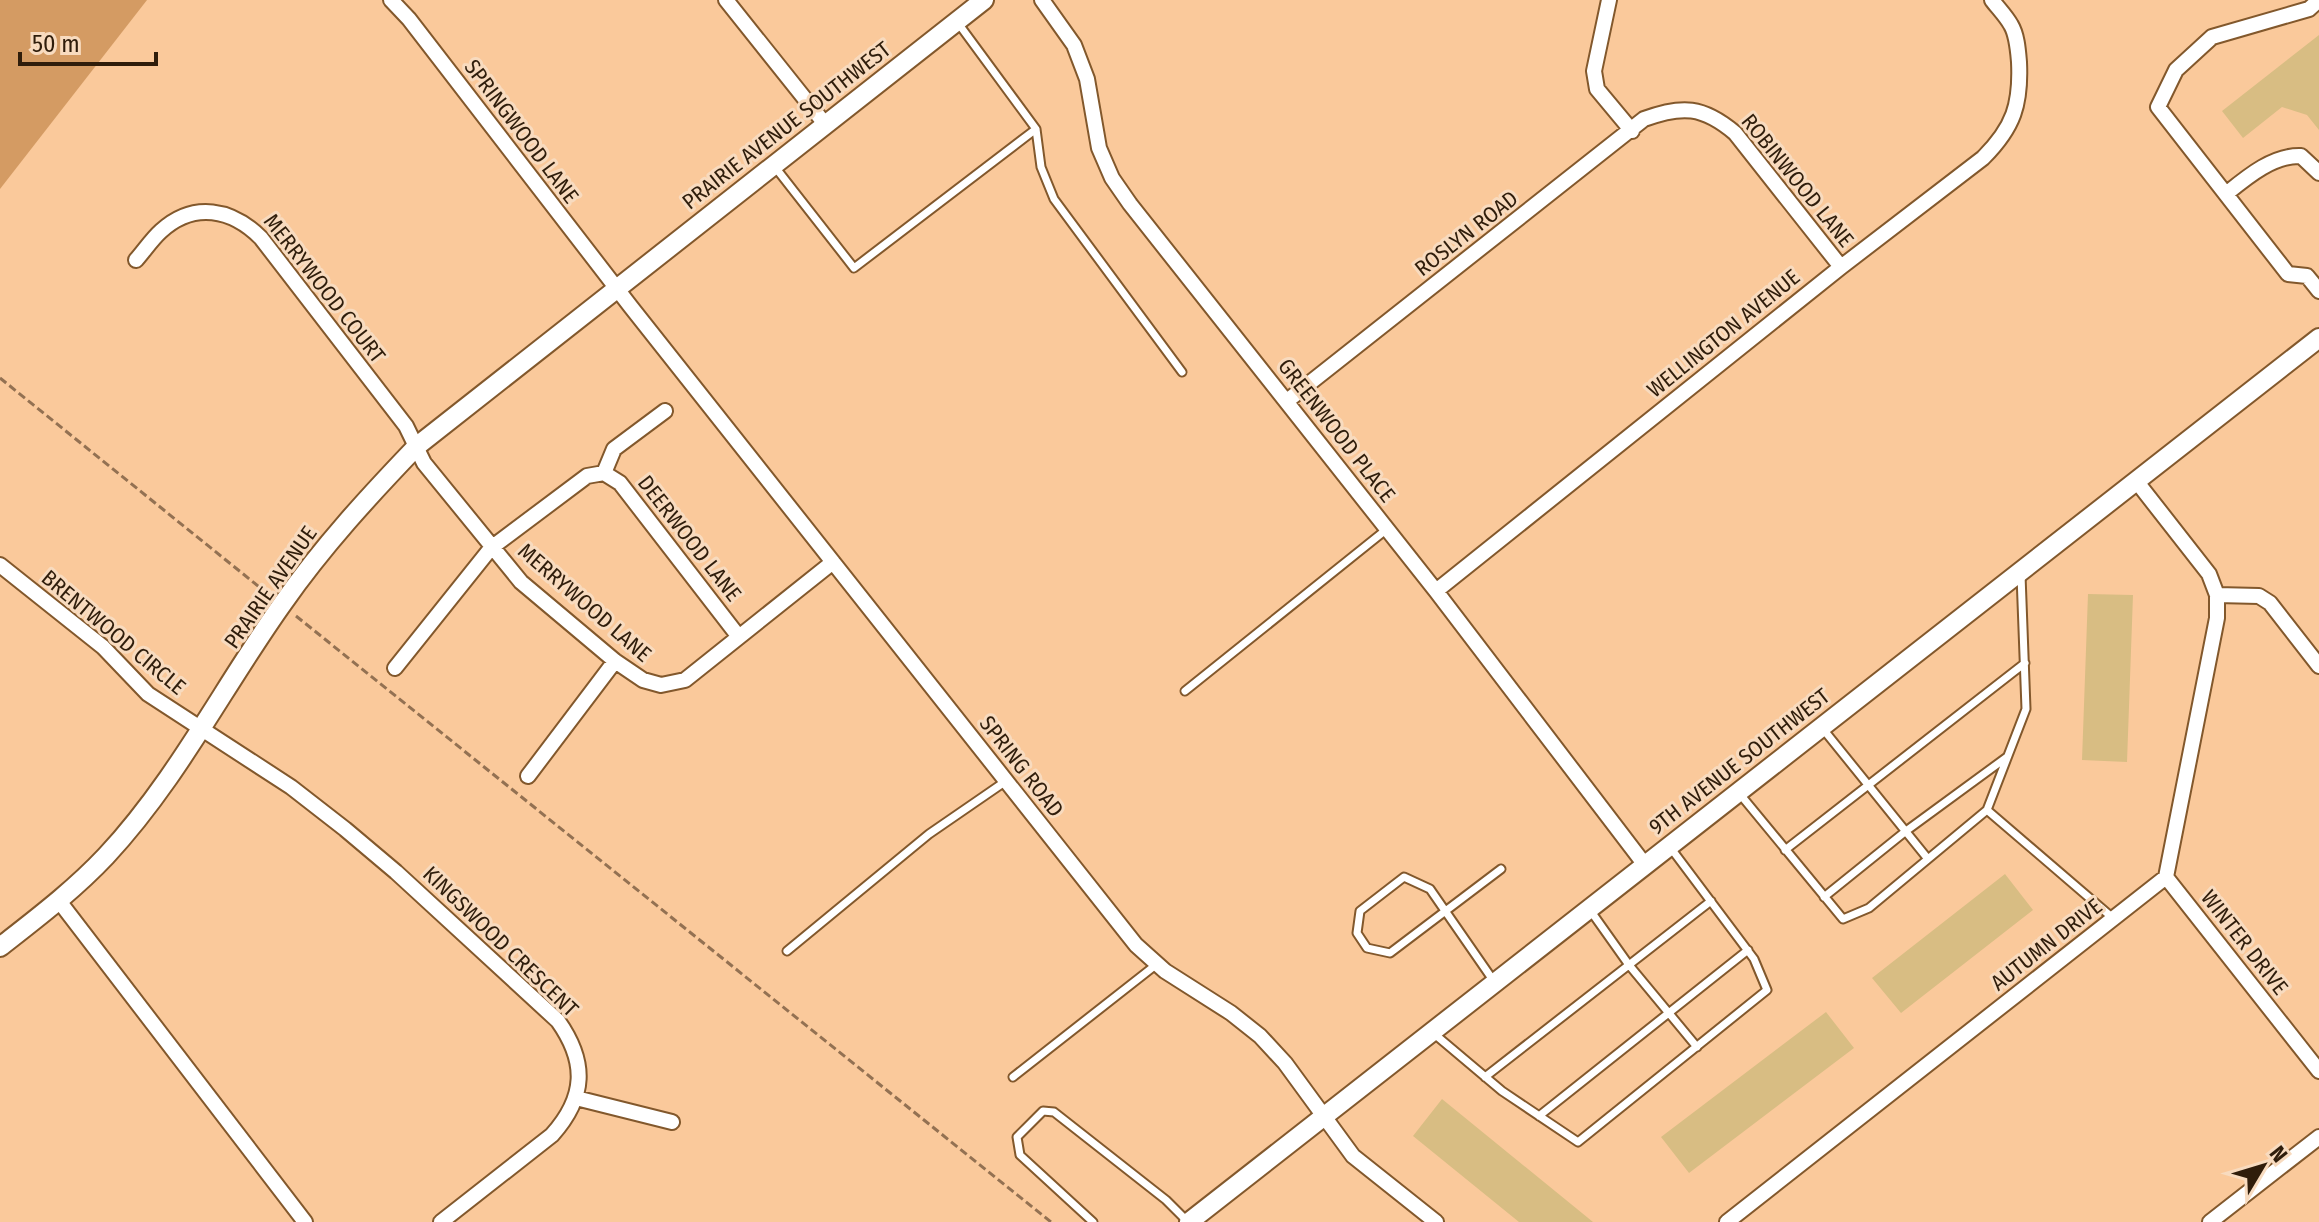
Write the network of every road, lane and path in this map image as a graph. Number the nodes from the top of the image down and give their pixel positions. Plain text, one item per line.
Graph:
1 (391, 0) edge
2 (726, 0) edge
3 (984, 0) edge
4 (1042, 0) edge
5 (1609, 0) edge
6 (1992, 0) edge
7 (2319, 0) edge
8 (956, 22) junction
9 (1676, 109) joint
10 (825, 124) junction
11 (1036, 129) junction
12 (1632, 131) junction
13 (774, 165) junction
14 (2319, 173) edge
15 (2226, 194) junction
16 (136, 260) dead end
17 (1841, 267) junction
18 (617, 289) junction
19 (2319, 291) edge
20 (2319, 338) edge
21 (1182, 372) dead end
22 (0, 378) edge
23 (1287, 401) junction
24 (665, 411) dead end
25 (417, 446) junction
26 (604, 473) junction
27 (2137, 482) junction
28 (1387, 529) junction
29 (491, 548) junction
30 (833, 562) junction
31 (0, 565) edge
32 (2021, 573) junction
33 (1436, 591) junction
34 (2217, 595) junction
35 (282, 605) junction
36 (739, 637) junction
37 (615, 661) junction
38 (2025, 663) junction
39 (2319, 666) edge
40 (395, 668) dead end
41 (1185, 691) dead end
42 (1821, 727) junction
43 (202, 730) junction
44 (2009, 756) junction
45 (528, 776) dead end
46 (1006, 781) junction
47 (1868, 786) junction
48 (1738, 792) junction
49 (1987, 810) junction
50 (1906, 831) junction
51 (1669, 846) junction
52 (1785, 850) junction
53 (1928, 859) junction
54 (1645, 865) junction
55 (1501, 869) dead end
56 (2166, 877) junction
57 (1824, 897) junction
58 (59, 901) junction
59 (1711, 901) junction
60 (1589, 908) junction
61 (1446, 912) junction
62 (2114, 919) junction
63 (0, 947) edge
64 (1748, 950) junction
65 (787, 951) dead end
66 (1157, 964) junction
67 (1629, 965) junction
68 (1495, 982) junction
69 (1668, 1014) junction
70 (1431, 1032) junction
71 (1697, 1047) junction
72 (2319, 1071) edge
73 (1013, 1077) dead end
74 (1485, 1077) junction
75 (576, 1098) junction
76 (1322, 1116) junction
77 (1539, 1116) junction
78 (672, 1122) dead end
79 (2319, 1137) edge
80 (305, 1222) edge
81 (441, 1222) edge
82 (1051, 1222) edge
83 (1093, 1222) edge
84 (1188, 1222) edge
85 (1436, 1222) edge
86 (1727, 1222) edge
87 (2210, 1222) edge

1 - 18 street, SPRINGWOOD LANE
2 - 10 street
3 - 8 street, PRAIRIE AVENUE SOUTHWEST
4 - 23 street, GREENWOOD PLACE
5 - 12 street
6 - 17 street, WELLINGTON AVENUE
7 - 15 street
8 - 10 street, PRAIRIE AVENUE SOUTHWEST
8 - 11 lane
9 - 12 street, ROSLYN ROAD
9 - 17 street, ROBINWOOD LANE
10 - 13 street, PRAIRIE AVENUE SOUTHWEST
11 - 13 lane
11 - 21 lane
12 - 23 street, ROSLYN ROAD
13 - 18 street, PRAIRIE AVENUE SOUTHWEST
14 - 15 street
15 - 19 street
16 - 25 street, MERRYWOOD COURT
17 - 33 street, WELLINGTON AVENUE
18 - 25 street, PRAIRIE AVENUE
18 - 30 street, SPRING ROAD
20 - 27 street, 9TH AVENUE SOUTHWEST
22 - 35 path
23 - 28 street, GREENWOOD PLACE
24 - 26 street
25 - 29 street, MERRYWOOD LANE
25 - 35 street, PRAIRIE AVENUE
26 - 29 street, DEERWOOD LANE
26 - 36 street, DEERWOOD LANE
27 - 32 street, 9TH AVENUE SOUTHWEST
27 - 34 street
28 - 33 street, GREENWOOD PLACE
28 - 41 lane
29 - 37 street, MERRYWOOD LANE
29 - 40 street, DEERWOOD LANE
30 - 36 street, MERRYWOOD LANE
30 - 46 street, SPRING ROAD
31 - 43 street, BRENTWOOD CIRCLE
32 - 38 lane
32 - 42 street, 9TH AVENUE SOUTHWEST
33 - 54 street, GREENWOOD PLACE
34 - 39 street
34 - 56 street
35 - 43 street, PRAIRIE AVENUE
35 - 82 path
36 - 37 street, MERRYWOOD LANE
37 - 45 street
38 - 44 lane
38 - 47 lane
42 - 47 lane
42 - 48 street, 9TH AVENUE SOUTHWEST
43 - 58 street, PRAIRIE AVENUE
43 - 75 street, KINGSWOOD CRESCENT
44 - 49 lane
44 - 50 lane
46 - 65 lane
46 - 66 street, SPRING ROAD
47 - 50 lane
47 - 52 lane
48 - 51 street, 9TH AVENUE SOUTHWEST
48 - 52 lane
49 - 53 lane
49 - 62 lane
50 - 53 lane
50 - 57 lane
51 - 54 street, 9TH AVENUE SOUTHWEST
51 - 59 lane
52 - 57 lane
53 - 57 lane
54 - 60 street, 9TH AVENUE SOUTHWEST
55 - 61 lane
56 - 62 street, AUTUMN DRIVE
56 - 72 street, WINTER DRIVE
58 - 63 street, PRAIRIE AVENUE
58 - 80 street
59 - 64 lane
59 - 67 lane
60 - 67 lane
60 - 68 street, 9TH AVENUE SOUTHWEST
61 - 61 lane
61 - 68 lane
62 - 86 street, AUTUMN DRIVE
64 - 69 lane
64 - 71 lane
66 - 73 lane
66 - 76 street, SPRING ROAD
67 - 69 lane
67 - 74 lane
68 - 70 street, 9TH AVENUE SOUTHWEST
69 - 71 lane
69 - 77 lane
70 - 74 lane
70 - 76 street, 9TH AVENUE SOUTHWEST
71 - 77 lane
74 - 77 lane
75 - 78 street
75 - 81 street
76 - 84 street, 9TH AVENUE SOUTHWEST
76 - 85 street, SPRING ROAD
79 - 87 street
83 - 84 lane

